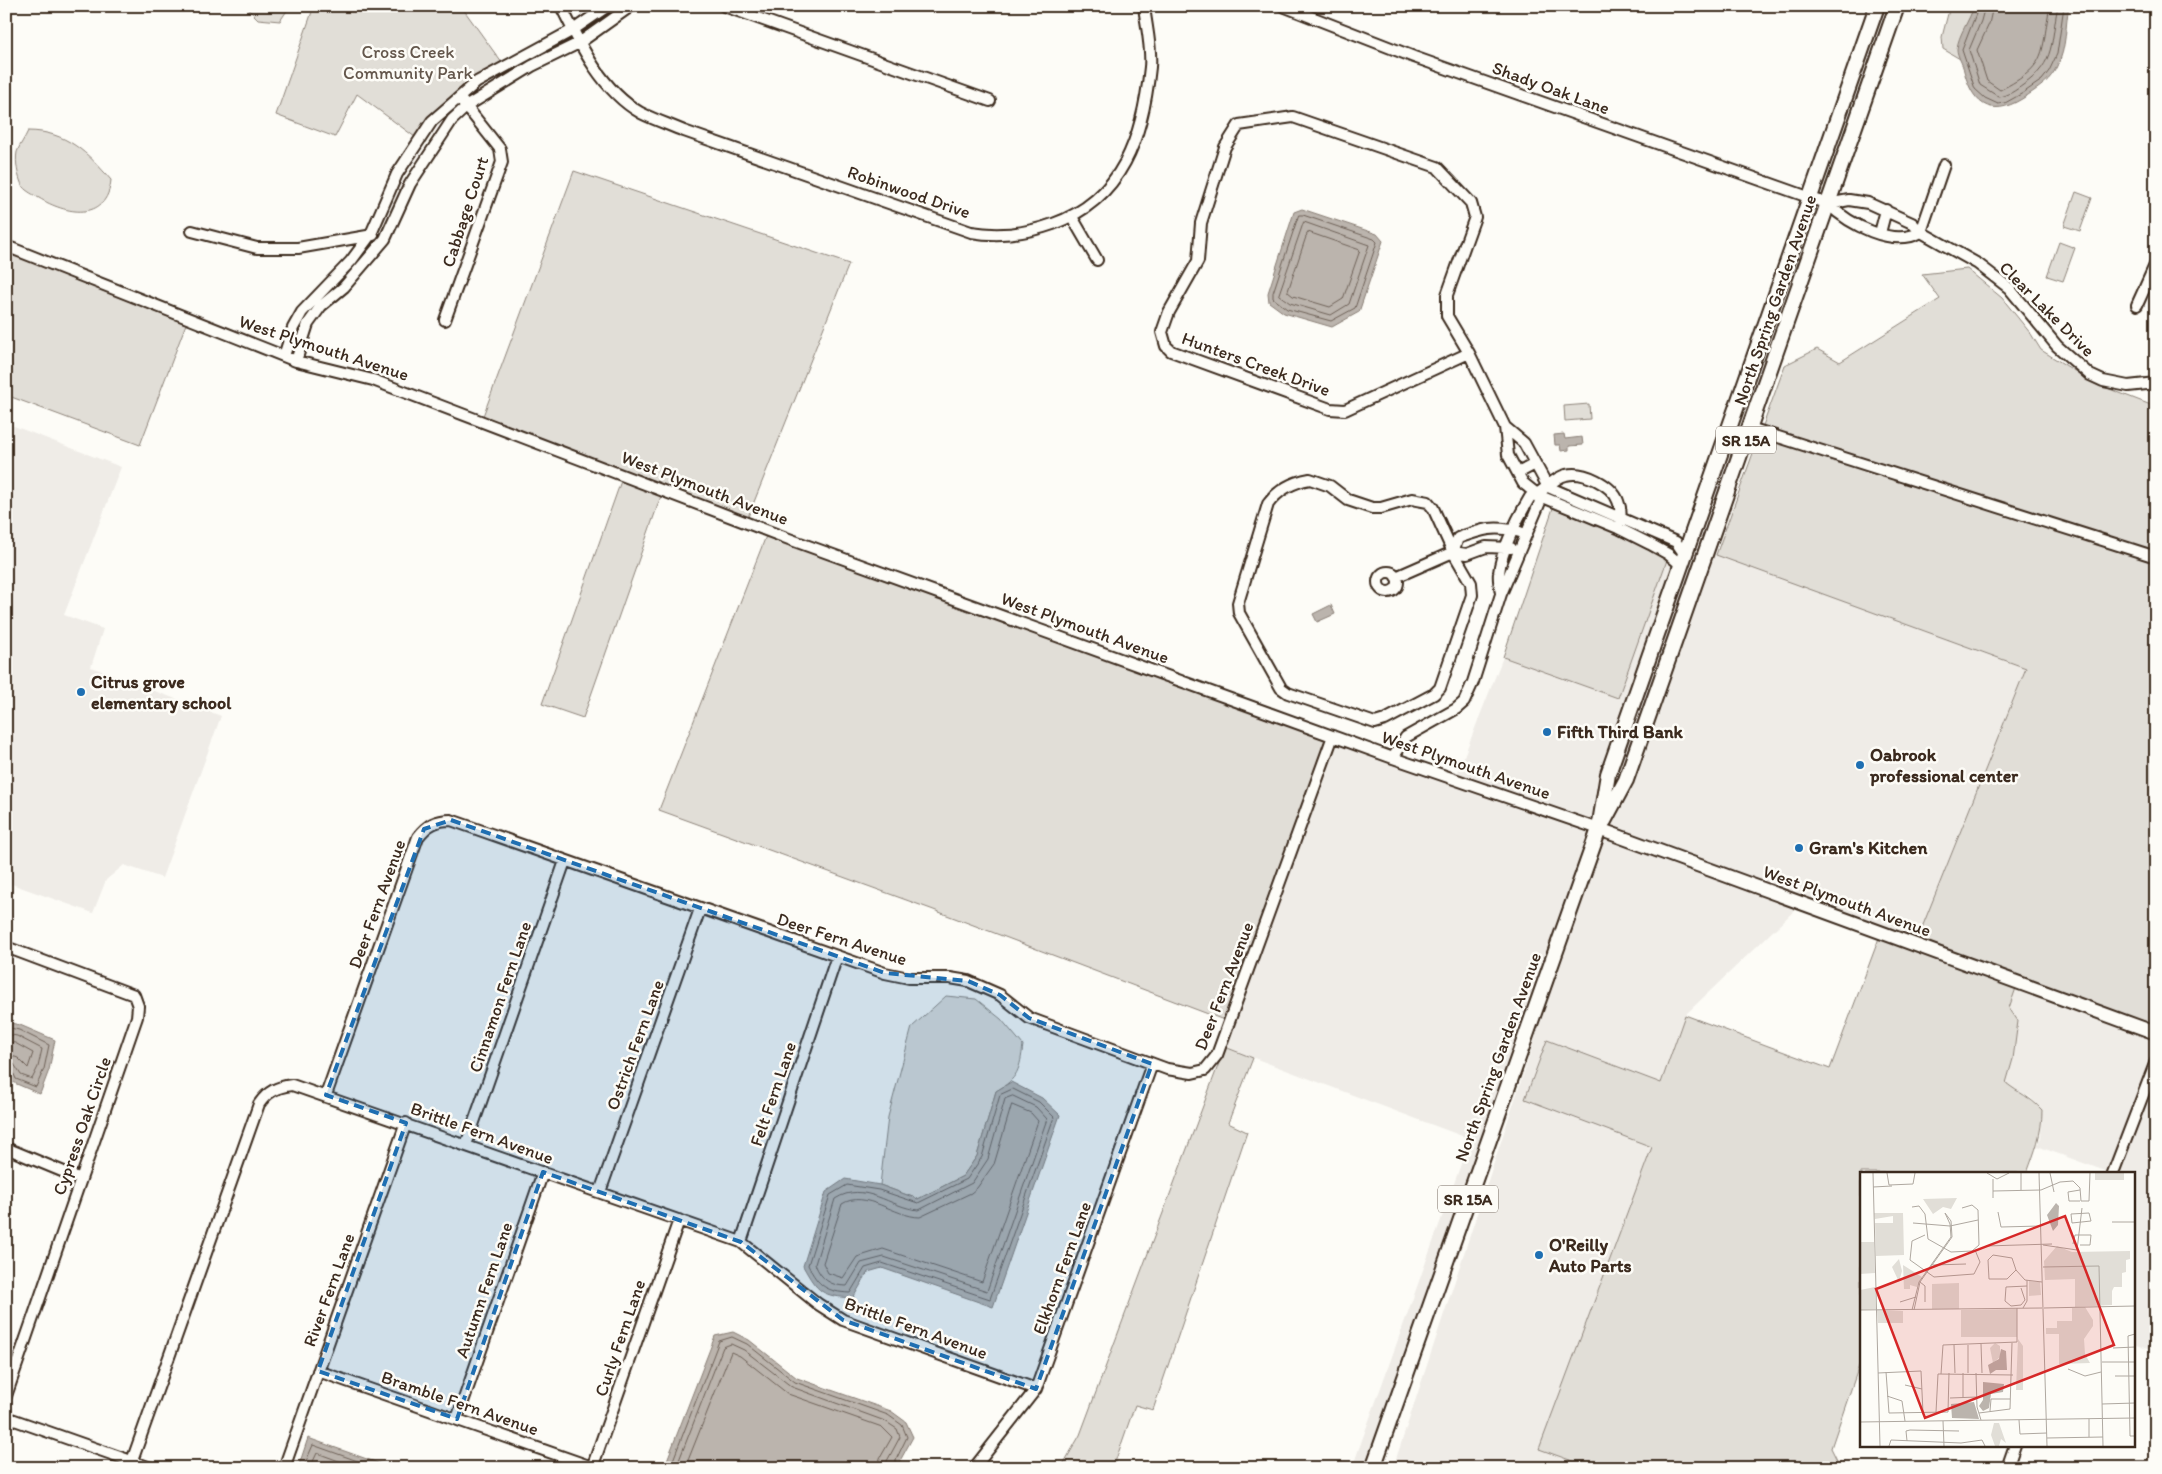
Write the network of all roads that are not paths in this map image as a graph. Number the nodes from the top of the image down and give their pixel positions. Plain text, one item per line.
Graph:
1 (561, 6) edge
2 (608, 6) edge
3 (631, 6) edge
4 (724, 6) edge
5 (1144, 6) edge
6 (1283, 6) edge
7 (1897, 6) edge
8 (1874, 7) edge
9 (573, 30) junction
10 (579, 42) junction
11 (458, 96) junction
12 (990, 101) dead end
13 (467, 106) junction
14 (1944, 165) dead end
15 (1809, 198) junction
16 (1828, 204) junction
17 (1886, 210) junction
18 (1072, 217) junction
19 (192, 231) dead end
20 (1920, 232) junction
21 (1880, 233) junction
22 (371, 234) junction
23 (385, 239) junction
24 (6, 246) edge
25 (1098, 260) dead end
26 (2156, 263) edge
27 (2137, 305) dead end
28 (445, 320) dead end
29 (1469, 353) junction
30 (284, 356) junction
31 (296, 361) junction
32 (2156, 383) edge
33 (1505, 427) junction
34 (1750, 428) junction
35 (1536, 464) junction
36 (1518, 474) junction
37 (1548, 487) junction
38 (1538, 495) junction
39 (1621, 517) junction
40 (1695, 526) junction
41 (1491, 528) junction
42 (1618, 528) junction
43 (1514, 530) junction
44 (1525, 534) junction
45 (1507, 546) junction
46 (1491, 547) junction
47 (1519, 550) junction
48 (1452, 552) junction
49 (2156, 557) edge
50 (1683, 560) junction
51 (1703, 562) junction
52 (1396, 577) dead end
53 (1693, 589) junction
54 (1501, 594) junction
55 (1333, 736) junction
56 (1394, 758) junction
57 (1599, 829) junction
58 (565, 860) junction
59 (700, 909) junction
60 (6, 947) edge
61 (837, 956) junction
62 (2156, 1033) edge
63 (2156, 1061) edge
64 (1152, 1064) junction
65 (326, 1095) junction
66 (406, 1123) junction
67 (466, 1145) junction
68 (6, 1148) edge
69 (543, 1172) junction
70 (2113, 1172) edge
71 (81, 1179) junction
72 (600, 1192) junction
73 (679, 1220) junction
74 (741, 1242) junction
75 (318, 1370) junction
76 (1036, 1389) junction
77 (6, 1396) edge
78 (6, 1417) edge
79 (457, 1419) junction
80 (2015, 1446) edge
81 (132, 1461) junction
82 (151, 1468) edge
83 (284, 1468) edge
84 (592, 1468) edge
85 (974, 1468) edge
86 (1373, 1468) edge
87 (2007, 1468) edge

1 - 9 street, Robinwood Drive
2 - 9 street
3 - 10 street
4 - 12 street
5 - 18 street, Robinwood Drive
6 - 15 street, Shady Oak Lane
7 - 16 highway, North Spring Garden Avenue / SR 15A
8 - 15 highway, North Spring Garden Avenue / SR 15A
9 - 10 street, Robinwood Drive
9 - 11 street
10 - 13 street
10 - 18 street, Robinwood Drive
11 - 13 street, Cabbage Court
11 - 22 street
13 - 23 street
13 - 28 street, Cabbage Court
14 - 20 street
15 - 16 street, Clear Lake Drive
15 - 40 highway, North Spring Garden Avenue / SR 15A
16 - 17 street, Clear Lake Drive
16 - 21 street, Clear Lake Drive
16 - 34 highway, North Spring Garden Avenue / SR 15A
17 - 20 street, Clear Lake Drive
17 - 21 street
18 - 25 street
19 - 22 street
20 - 21 street, Clear Lake Drive
20 - 32 street, Clear Lake Drive
22 - 23 street
22 - 30 street
23 - 31 street
24 - 30 street, West Plymouth Avenue
26 - 27 street
29 - 29 street, Hunters Creek Drive
29 - 33 street, Hunters Creek Drive
30 - 31 street, West Plymouth Avenue
31 - 55 street, West Plymouth Avenue
33 - 35 street, Hunters Creek Drive
33 - 36 street, Hunters Creek Drive
34 - 49 street
34 - 51 highway, North Spring Garden Avenue / SR 15A
35 - 36 street
35 - 37 street, Hunters Creek Drive
36 - 38 street, Hunters Creek Drive
37 - 38 street
37 - 39 street
37 - 39 street
38 - 42 street, Hunters Creek Drive
38 - 43 street
38 - 44 street
39 - 42 street
39 - 50 street
40 - 50 highway, North Spring Garden Avenue / SR 15A
40 - 51 highway
41 - 43 street
41 - 46 street
41 - 48 street
42 - 50 street, Hunters Creek Drive
43 - 44 street
43 - 45 street
44 - 47 street
45 - 46 street
45 - 47 street
45 - 54 street
46 - 48 street
47 - 54 street
48 - 48 street
48 - 52 street
50 - 53 highway
50 - 57 highway, North Spring Garden Avenue / SR 15A
51 - 53 highway, North Spring Garden Avenue / SR 15A
53 - 57 highway, North Spring Garden Avenue / SR 15A
54 - 56 street
55 - 56 street, West Plymouth Avenue
55 - 64 street, Deer Fern Avenue
56 - 57 street, West Plymouth Avenue
57 - 62 main road, West Plymouth Avenue
57 - 86 highway, North Spring Garden Avenue / SR 15A
58 - 59 street, Deer Fern Avenue
58 - 65 street, Deer Fern Avenue
58 - 67 street, Cinnamon Fern Lane
59 - 61 street, Deer Fern Avenue
59 - 72 street, Ostrich Fern Lane
60 - 71 street, Cypress Oak Circle
61 - 64 street, Deer Fern Avenue
61 - 74 street, Felt Fern Lane
63 - 70 street
64 - 76 street, Elkhorn Fern Lane
65 - 66 street, Brittle Fern Avenue
65 - 81 street, Brittle Fern Avenue
66 - 67 street, Brittle Fern Avenue
66 - 75 street, River Fern Lane
67 - 69 street, Brittle Fern Avenue
68 - 71 street
69 - 72 street, Brittle Fern Avenue
69 - 79 street, Autumn Fern Lane
71 - 77 street, Cypress Oak Circle
72 - 73 street, Brittle Fern Avenue
73 - 74 street, Brittle Fern Avenue
73 - 84 street, Curly Fern Lane
74 - 76 street, Brittle Fern Avenue
75 - 79 street, Bramble Fern Avenue
75 - 83 street, River Fern Lane
76 - 85 street, Elkhorn Fern Lane
78 - 81 street
79 - 84 street, Bramble Fern Avenue
80 - 87 street
81 - 82 street

